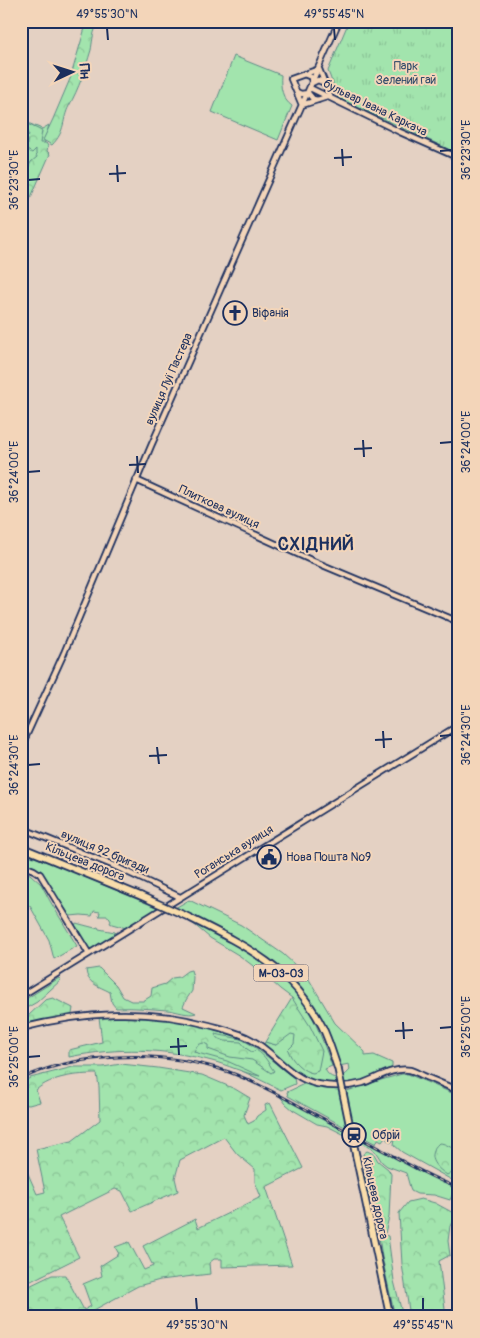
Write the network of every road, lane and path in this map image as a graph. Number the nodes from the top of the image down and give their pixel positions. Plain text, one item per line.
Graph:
1 (339, 21) edge
2 (319, 68) junction
3 (304, 74) junction
4 (324, 83) junction
5 (311, 85) junction
6 (296, 91) junction
7 (308, 93) junction
8 (330, 96) junction
9 (319, 100) junction
10 (302, 105) junction
11 (459, 158) edge
12 (136, 480) junction
13 (459, 622) edge
14 (459, 725) edge
15 (21, 746) edge
16 (21, 828) edge
17 (21, 847) edge
18 (21, 864) edge
19 (180, 897) junction
20 (88, 954) junction
21 (21, 996) edge
22 (21, 1028) edge
23 (459, 1091) edge
24 (390, 1317) edge

1 - 2 street, вулиця Луї Пастера
2 - 3 street
2 - 4 street
2 - 5 street, вулиця Луї Пастера
3 - 5 street
3 - 6 street
4 - 5 street
4 - 8 street
5 - 7 street, вулиця Луї Пастера
5 - 8 street, бульвар Івана Каркача
6 - 7 street
6 - 10 street
7 - 9 street
7 - 10 street, вулиця Луї Пастера
8 - 9 street
8 - 11 street, бульвар Івана Каркача
9 - 10 street
10 - 12 street, вулиця Луї Пастера
12 - 13 street, Плиткова вулиця
12 - 15 street, вулиця Луї Пастера
14 - 19 street, Роганська вулиця
16 - 19 street, вулиця 92 бригади
17 - 24 highway, Кільцева дорога / М-03-03, bridge
18 - 20 street
19 - 20 street, Роганська вулиця
20 - 21 street, Роганська вулиця
22 - 23 street

